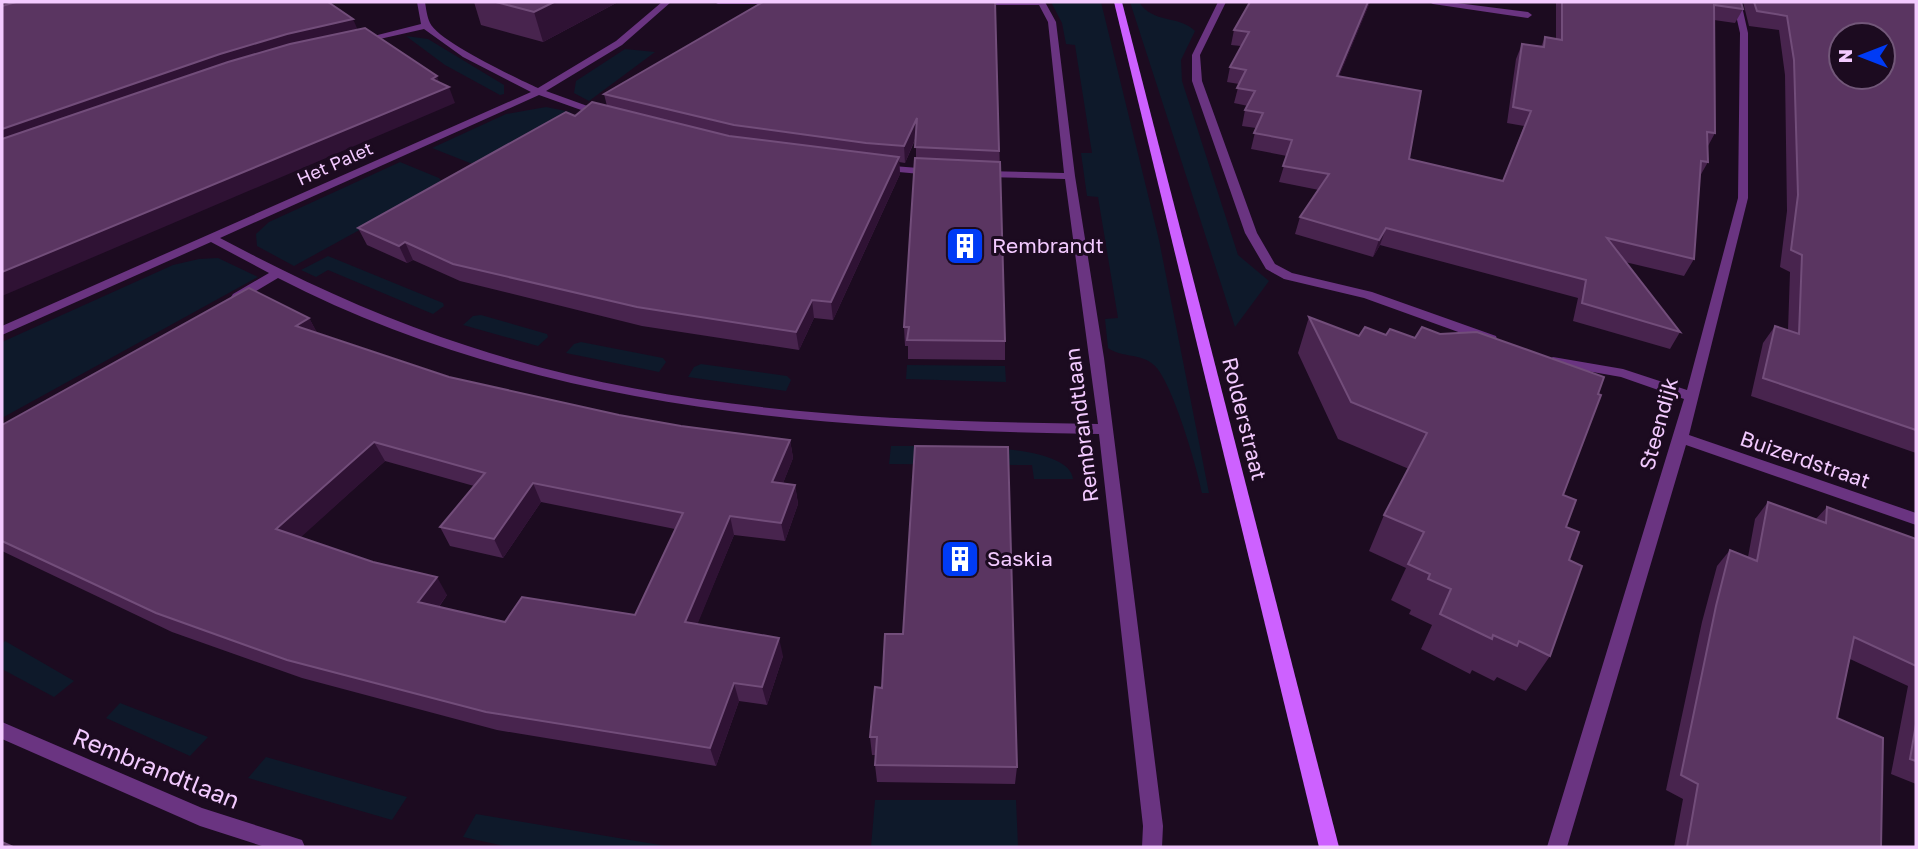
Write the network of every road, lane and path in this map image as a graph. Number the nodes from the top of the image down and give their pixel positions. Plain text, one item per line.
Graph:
1 (667, 2) edge
2 (718, 2) edge
3 (785, 2) edge
4 (1041, 2) edge
5 (1118, 2) edge
6 (1222, 2) edge
7 (1433, 2) edge
8 (1737, 2) edge
9 (972, 3) edge
10 (422, 6) edge
11 (1528, 15) dead end
12 (426, 26) junction
13 (347, 43) edge
14 (538, 92) junction
15 (608, 117) edge
16 (865, 167) edge
17 (940, 172) edge
18 (966, 173) edge
19 (1070, 176) junction
20 (212, 238) junction
21 (278, 273) junction
22 (229, 301) edge
23 (2, 331) edge
24 (1510, 345) edge
25 (1536, 355) edge
26 (1690, 397) junction
27 (1105, 429) junction
28 (1681, 438) junction
29 (1916, 519) edge
30 (2, 730) edge
31 (295, 847) edge
32 (1152, 847) edge
33 (1329, 847) edge
34 (1556, 847) edge

1 - 14 street, Het Palet
2 - 3 street
4 - 9 street
4 - 19 street, Rembrandtlaan
5 - 33 main road, Rolderstraat
6 - 24 street
7 - 11 street
8 - 26 street, Steendijk
10 - 12 street
12 - 13 street
12 - 14 street
14 - 15 street
14 - 20 street, Het Palet
16 - 17 street
18 - 19 street
19 - 27 street, Rembrandtlaan
20 - 21 street
20 - 23 street, Het Palet
21 - 22 street
21 - 27 street
25 - 26 street
26 - 28 street, Steendijk
27 - 32 street, Rembrandtlaan
28 - 29 street, Buizerdstraat
28 - 34 street, Steendijk
30 - 31 street, Rembrandtlaan

